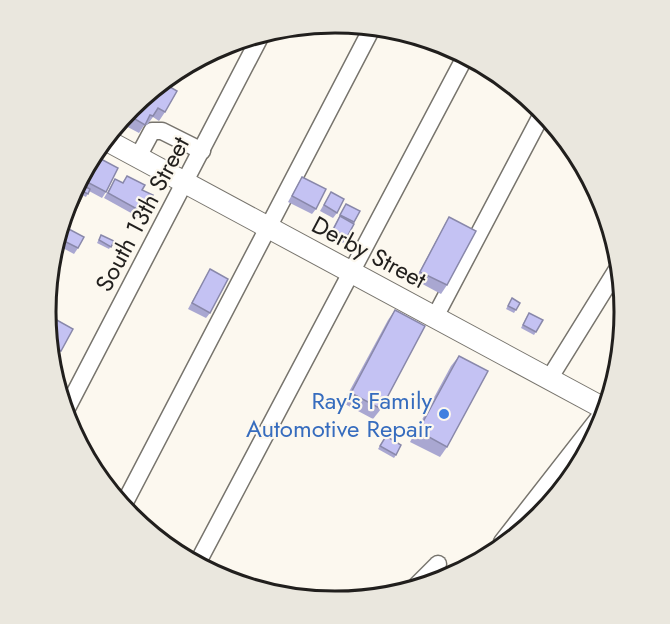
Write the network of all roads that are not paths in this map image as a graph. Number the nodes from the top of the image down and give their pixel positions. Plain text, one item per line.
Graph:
1 (368, 35) edge
2 (256, 45) edge
3 (461, 64) edge
4 (538, 121) edge
5 (113, 144) edge
6 (202, 151) junction
7 (138, 157) junction
8 (186, 182) junction
9 (269, 228) junction
10 (351, 271) junction
11 (612, 277) edge
12 (435, 317) junction
13 (549, 379) junction
14 (71, 401) edge
15 (598, 406) edge
16 (584, 437) edge
17 (127, 498) edge
18 (515, 525) edge
19 (201, 557) edge
20 (438, 564) dead end
21 (427, 575) edge

1 - 9 street
2 - 6 street, South 13th Street
3 - 10 street
4 - 12 street
5 - 7 main road, Derby Street
6 - 7 street
6 - 8 street, South 13th Street
7 - 8 main road, Derby Street
8 - 9 main road, Derby Street
8 - 14 street, South 13th Street
9 - 10 main road, Derby Street
9 - 17 street
10 - 12 main road, Derby Street
10 - 19 street
11 - 13 street
12 - 13 main road, Derby Street
13 - 15 main road, Derby Street
16 - 18 street
20 - 21 street

